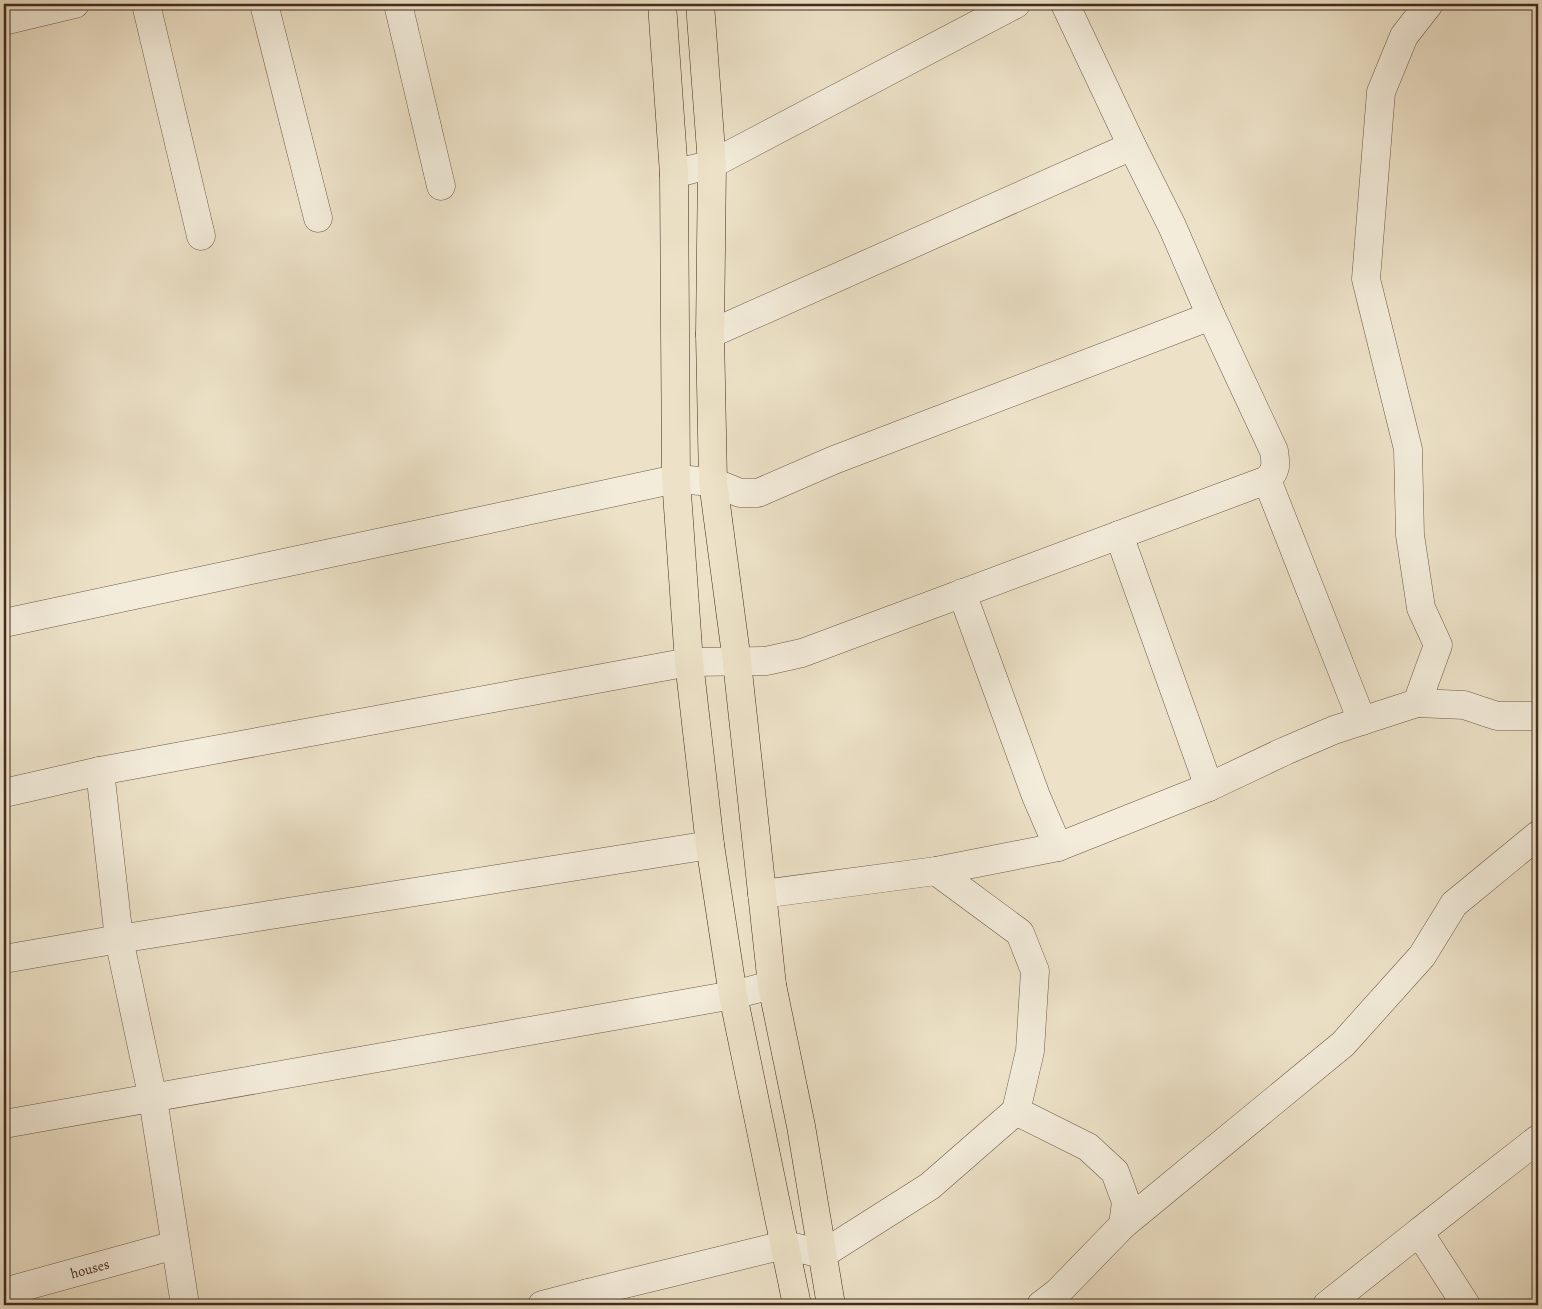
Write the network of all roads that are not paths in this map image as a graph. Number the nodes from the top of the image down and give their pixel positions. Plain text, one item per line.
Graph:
1 (75, 4) edge
2 (146, 4) edge
3 (264, 4) edge
4 (398, 4) edge
5 (662, 4) edge
6 (700, 4) edge
7 (1016, 4) edge
8 (1065, 4) edge
9 (1429, 4) edge
10 (4, 21) edge
11 (1132, 146) junction
12 (712, 164) junction
13 (674, 174) junction
14 (441, 186) dead end
15 (318, 218) dead end
16 (200, 236) dead end
17 (1211, 316) junction
18 (710, 334) junction
19 (676, 479) junction
20 (1267, 480) junction
21 (713, 482) junction
22 (1119, 535) junction
23 (962, 593) junction
24 (4, 623) edge
25 (689, 662) junction
26 (737, 662) junction
27 (1417, 702) junction
28 (1538, 716) edge
29 (1362, 721) junction
30 (100, 771) junction
31 (1209, 787) junction
32 (4, 793) edge
33 (1538, 835) edge
34 (710, 845) junction
35 (1058, 847) junction
36 (936, 871) junction
37 (762, 894) junction
38 (119, 939) junction
39 (4, 959) edge
40 (772, 985) junction
41 (734, 996) junction
42 (153, 1099) junction
43 (1016, 1111) junction
44 (4, 1124) edge
45 (1538, 1139) edge
46 (1124, 1225) junction
47 (1419, 1232) junction
48 (175, 1245) junction
49 (784, 1245) junction
50 (823, 1254) junction
51 (4, 1292) edge
52 (590, 1299) edge
53 (185, 1305) edge
54 (542, 1305) edge
55 (797, 1305) edge
56 (831, 1305) edge
57 (1041, 1305) edge
58 (1327, 1305) edge
59 (1466, 1305) edge

1 - 10 street
2 - 16 street
3 - 15 street
4 - 14 street
5 - 13 main road
6 - 12 main road
7 - 12 street
8 - 11 street
9 - 27 street
11 - 17 street
11 - 18 street
12 - 13 street
12 - 18 main road
13 - 19 main road
17 - 20 street
17 - 21 street
18 - 21 main road
19 - 21 street
19 - 24 street
19 - 25 main road
20 - 22 street
20 - 29 street
21 - 26 main road
22 - 23 street
22 - 31 street
23 - 26 street
23 - 35 street
25 - 26 street
25 - 30 street
25 - 34 main road
26 - 37 main road
27 - 28 street
27 - 29 street
29 - 31 street
30 - 32 street
30 - 38 street
31 - 35 street
33 - 46 street
34 - 38 street
34 - 41 main road
35 - 36 street
36 - 37 street
36 - 43 street
37 - 40 main road
38 - 39 street
38 - 42 street
40 - 41 street
40 - 50 main road
41 - 42 street
41 - 49 main road
42 - 44 street
42 - 48 street
43 - 46 street
43 - 50 street
45 - 47 street
46 - 57 street
47 - 58 street
47 - 59 street
48 - 51 street, houses
48 - 53 street
49 - 50 street
49 - 52 street
49 - 55 main road
50 - 56 main road
52 - 54 street

